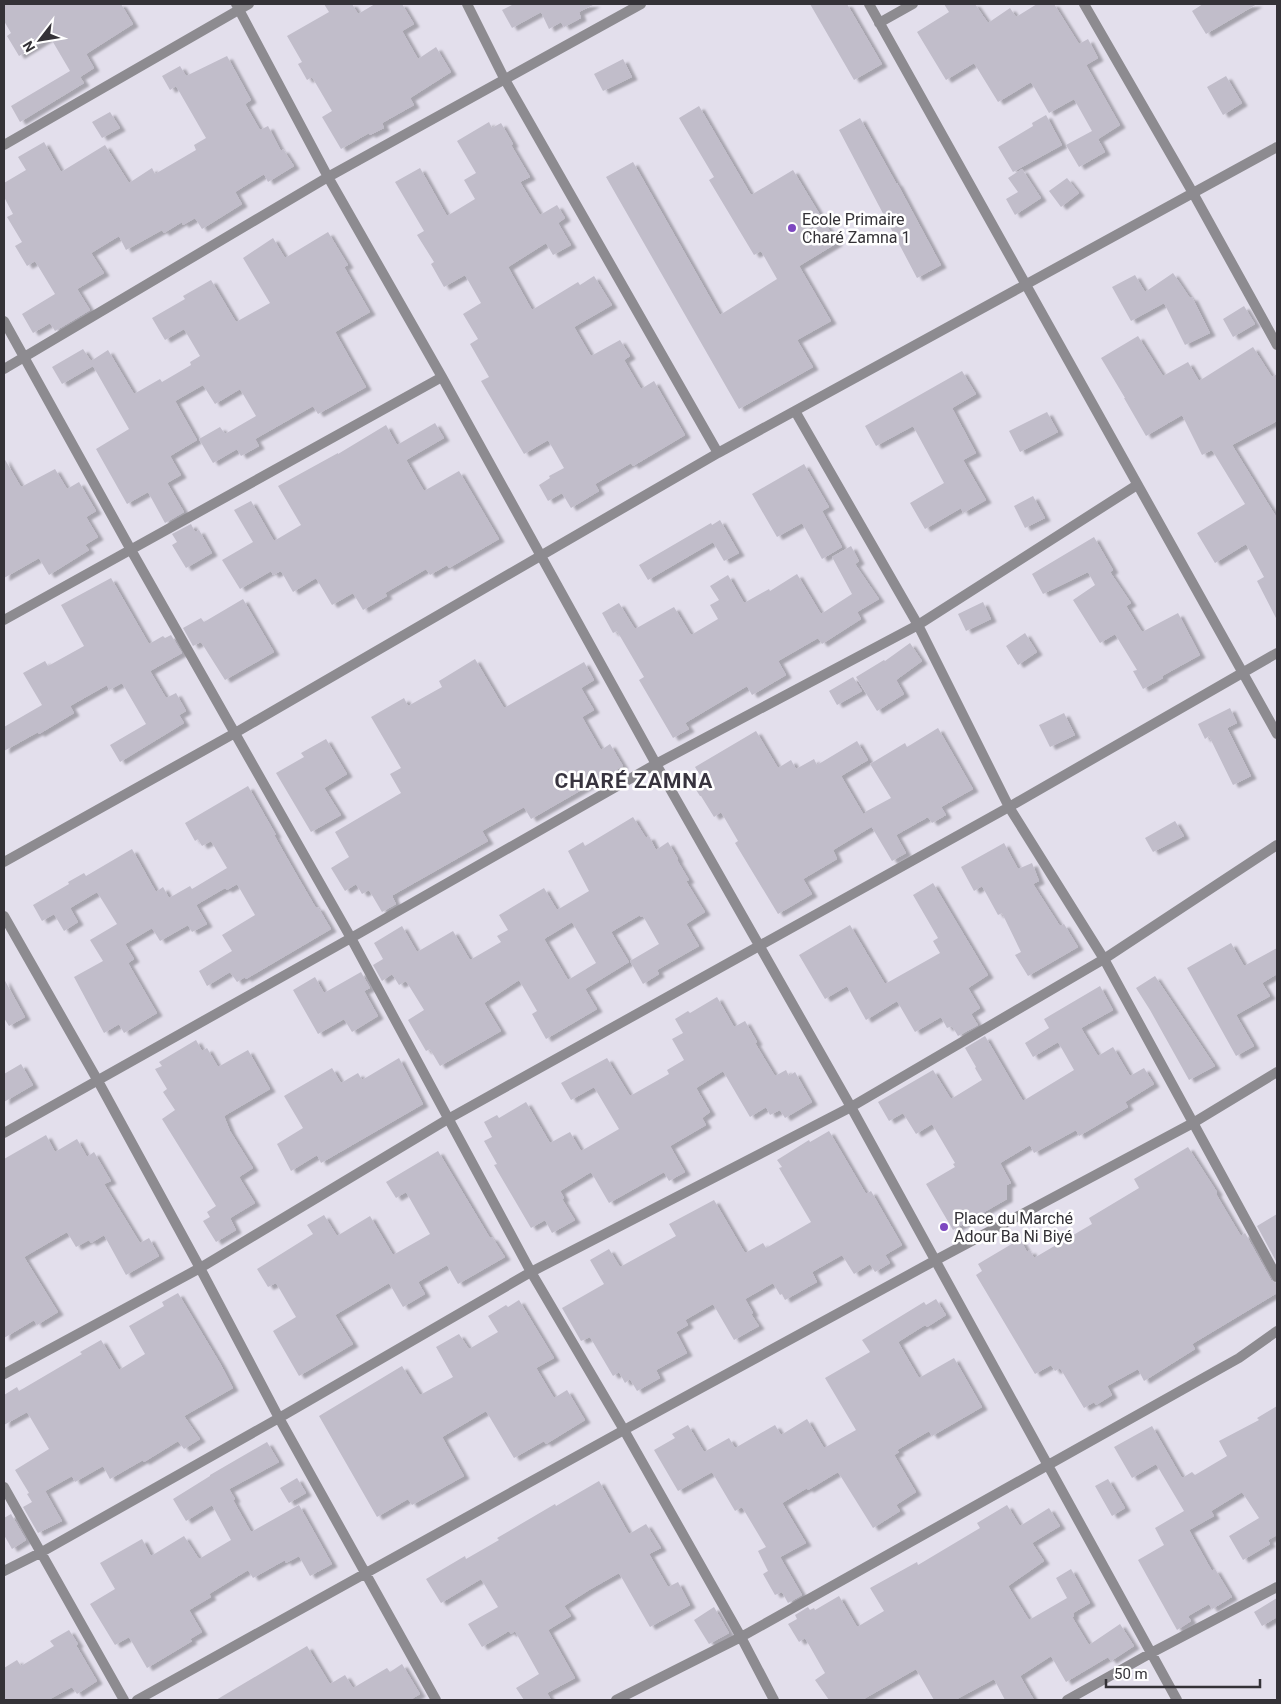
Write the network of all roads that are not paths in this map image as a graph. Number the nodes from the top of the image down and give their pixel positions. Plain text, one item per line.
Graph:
1 (249, 4) edge
2 (467, 4) edge
3 (641, 4) edge
4 (869, 4) edge
5 (913, 4) edge
6 (1084, 4) edge
7 (238, 6) edge
8 (879, 22) junction
9 (504, 78) junction
10 (4, 145) edge
11 (1277, 147) edge
12 (328, 177) junction
13 (1193, 193) junction
14 (1026, 284) junction
15 (4, 321) edge
16 (1277, 345) edge
17 (25, 358) junction
18 (4, 369) edge
19 (442, 377) junction
20 (795, 411) junction
21 (718, 453) junction
22 (1138, 485) junction
23 (130, 550) junction
24 (540, 556) junction
25 (4, 620) edge
26 (918, 625) junction
27 (1277, 653) edge
28 (1243, 673) junction
29 (235, 732) junction
30 (1277, 734) edge
31 (656, 764) junction
32 (1009, 807) junction
33 (1277, 845) edge
34 (4, 862) edge
35 (4, 916) edge
36 (351, 938) junction
37 (760, 946) junction
38 (1104, 958) junction
39 (1277, 1072) edge
40 (98, 1081) junction
41 (851, 1107) junction
42 (448, 1119) junction
43 (1192, 1123) junction
44 (4, 1132) edge
45 (936, 1260) junction
46 (200, 1268) junction
47 (531, 1272) junction
48 (1277, 1277) edge
49 (1277, 1331) edge
50 (4, 1374) edge
51 (279, 1418) junction
52 (624, 1430) junction
53 (1047, 1464) junction
54 (4, 1487) edge
55 (40, 1553) junction
56 (4, 1571) edge
57 (366, 1573) junction
58 (1277, 1588) edge
59 (740, 1637) junction
60 (1151, 1653) junction
61 (124, 1700) edge
62 (137, 1700) edge
63 (436, 1700) edge
64 (616, 1700) edge
65 (774, 1700) edge
66 (1067, 1700) edge
67 (1177, 1700) edge

1 - 7 street
2 - 9 street
3 - 9 street
4 - 8 street
5 - 8 street
6 - 13 street
7 - 10 street
7 - 12 street
8 - 14 street
9 - 12 street
9 - 21 street
11 - 13 street
12 - 17 street
12 - 19 street
13 - 14 street
13 - 16 street
14 - 20 street
14 - 22 street
15 - 17 street
17 - 18 street
17 - 23 street
19 - 23 street
19 - 24 street
20 - 21 street
20 - 26 street
21 - 24 street
22 - 26 street
22 - 28 street
23 - 25 street
23 - 29 street
24 - 29 street
24 - 31 street
26 - 31 street
26 - 32 street
27 - 28 street
28 - 30 street
28 - 32 street
29 - 34 street
29 - 36 street
31 - 36 street
31 - 37 street
32 - 37 street
32 - 38 street
33 - 38 street
35 - 40 street
36 - 40 street
36 - 42 street
37 - 41 street
37 - 42 street
38 - 41 street
38 - 43 street
39 - 43 street
40 - 44 street
40 - 46 street
41 - 45 street
41 - 47 street
42 - 46 street
42 - 47 street
43 - 45 street
43 - 48 street
45 - 52 street
45 - 53 street
46 - 50 street
46 - 51 street
47 - 51 street
47 - 52 street
49 - 53 street
51 - 55 street
51 - 57 street
52 - 57 street
52 - 59 street
53 - 59 street
53 - 60 street
54 - 55 street
55 - 56 street
55 - 61 street
57 - 62 street
57 - 63 street
58 - 60 street
59 - 64 street
59 - 65 street
60 - 66 street
60 - 67 street

